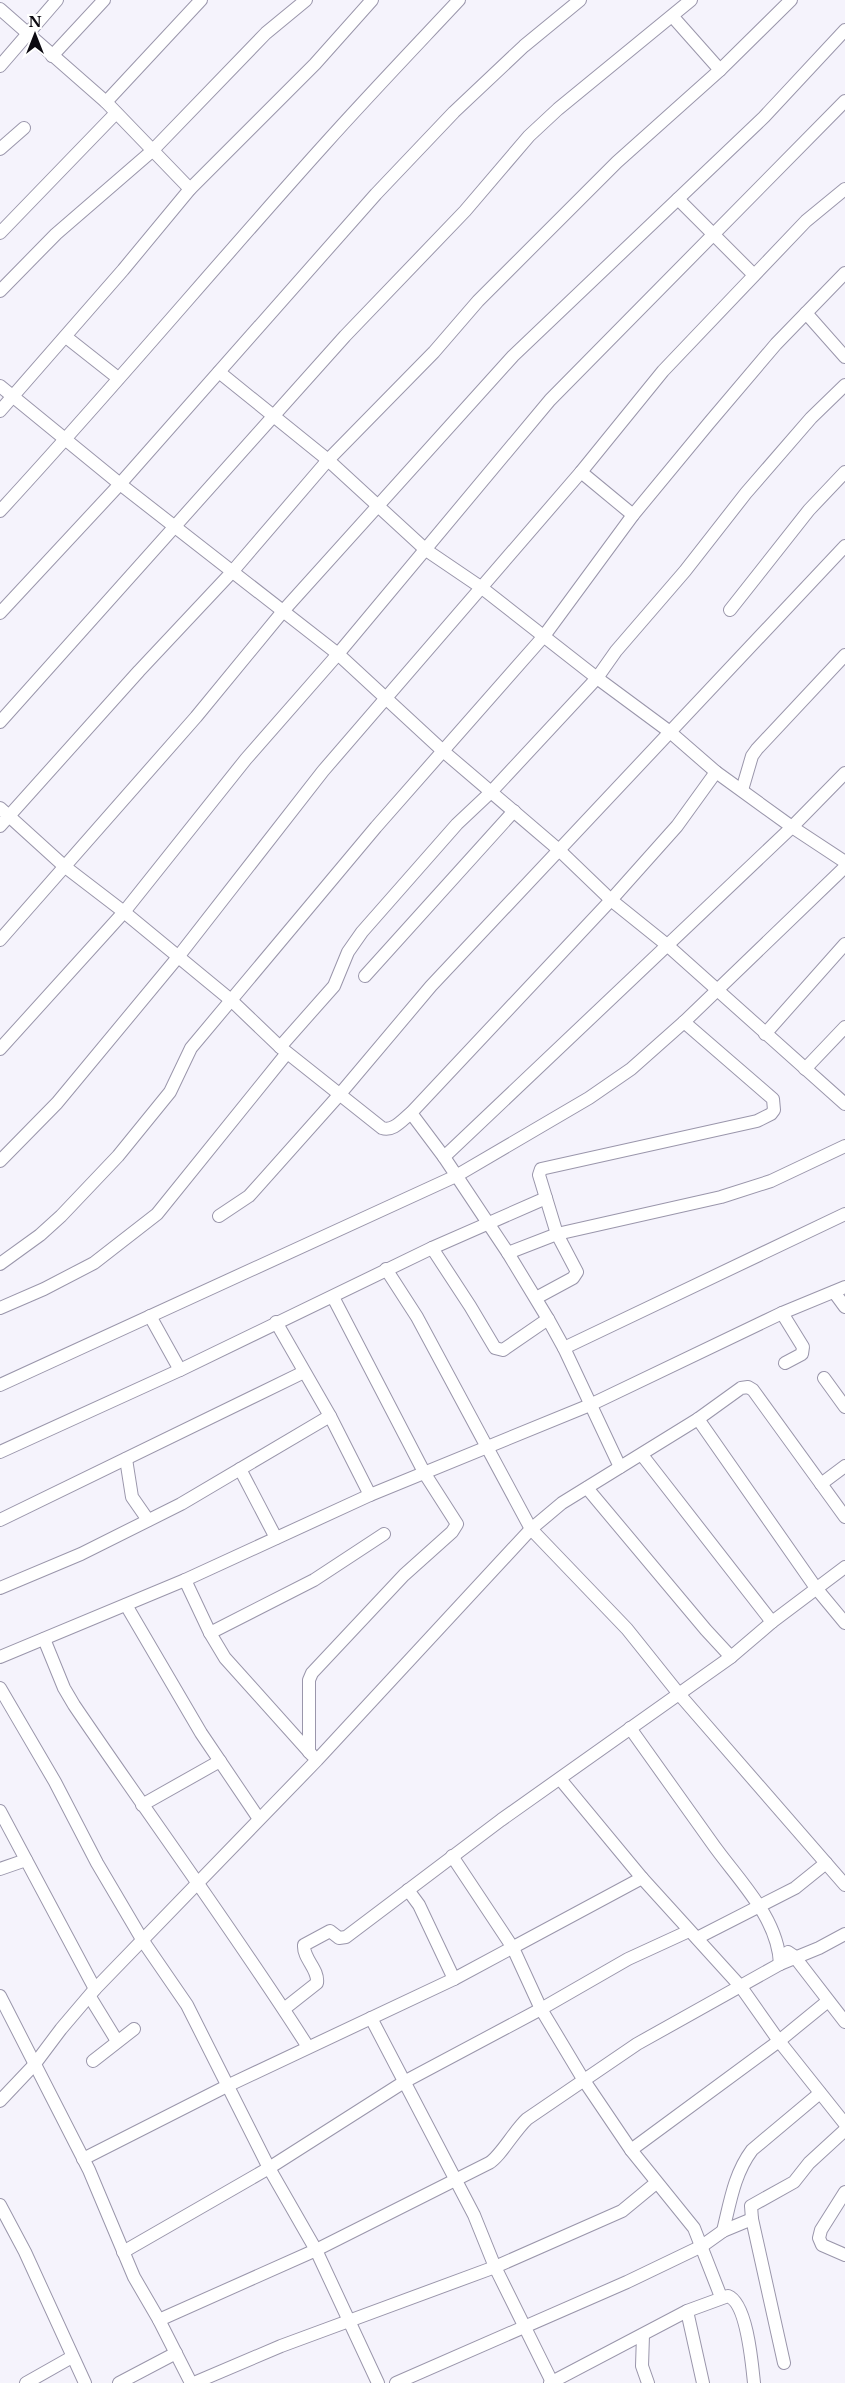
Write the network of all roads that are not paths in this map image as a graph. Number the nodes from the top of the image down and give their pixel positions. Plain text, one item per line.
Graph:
1 (57, 0) edge
2 (104, 0) edge
3 (201, 0) edge
4 (306, 0) edge
5 (372, 0) edge
6 (459, 0) edge
7 (580, 0) edge
8 (691, 0) edge
9 (791, 0) edge
10 (0, 9) edge
11 (673, 17) junction
12 (845, 30) edge
13 (28, 36) junction
14 (52, 56) junction
15 (0, 66) edge
16 (720, 70) junction
17 (845, 101) edge
18 (106, 102) junction
19 (116, 113) junction
20 (24, 128) dead end
21 (0, 149) edge
22 (152, 151) junction
23 (190, 189) junction
24 (845, 189) edge
25 (678, 199) junction
26 (0, 234) edge
27 (716, 234) junction
28 (845, 273) edge
29 (754, 276) junction
30 (0, 291) edge
31 (806, 313) junction
32 (66, 337) junction
33 (845, 357) edge
34 (218, 372) junction
35 (118, 378) junction
36 (845, 385) edge
37 (0, 386) edge
38 (14, 397) junction
39 (0, 411) edge
40 (274, 415) junction
41 (66, 440) junction
42 (328, 460) junction
43 (581, 472) junction
44 (845, 472) edge
45 (120, 484) junction
46 (378, 505) junction
47 (0, 511) edge
48 (633, 516) junction
49 (175, 526) junction
50 (845, 546) edge
51 (426, 550) junction
52 (232, 572) junction
53 (482, 588) junction
54 (284, 610) junction
55 (730, 610) dead end
56 (0, 613) edge
57 (544, 636) junction
58 (338, 654) junction
59 (845, 655) edge
60 (597, 678) junction
61 (387, 698) junction
62 (0, 722) edge
63 (670, 732) junction
64 (443, 751) junction
65 (716, 772) junction
66 (845, 772) edge
67 (742, 790) junction
68 (491, 792) junction
69 (514, 811) junction
70 (3, 817) edge
71 (792, 827) junction
72 (559, 850) junction
73 (845, 862) edge
74 (64, 866) junction
75 (845, 867) edge
76 (611, 900) junction
77 (124, 912) junction
78 (0, 940) edge
79 (845, 944) edge
80 (667, 945) junction
81 (178, 957) junction
82 (365, 976) dead end
83 (717, 991) junction
84 (232, 1002) junction
85 (684, 1022) junction
86 (845, 1027) edge
87 (765, 1034) junction
88 (0, 1049) edge
89 (284, 1050) junction
90 (805, 1069) junction
91 (340, 1094) junction
92 (845, 1104) edge
93 (411, 1114) junction
94 (845, 1146) edge
95 (444, 1157) junction
96 (0, 1161) edge
97 (456, 1176) junction
98 (546, 1198) junction
99 (845, 1214) edge
100 (219, 1216) dead end
101 (488, 1224) junction
102 (557, 1234) junction
103 (432, 1248) junction
104 (508, 1253) junction
105 (0, 1264) edge
106 (386, 1269) junction
107 (840, 1290) edge
108 (333, 1297) junction
109 (536, 1298) junction
110 (845, 1307) edge
111 (0, 1308) edge
112 (782, 1313) junction
113 (150, 1316) junction
114 (548, 1319) junction
115 (276, 1322) junction
116 (564, 1348) junction
117 (785, 1363) dead end
118 (180, 1370) junction
119 (304, 1372) junction
120 (824, 1378) dead end
121 (0, 1385) edge
122 (590, 1405) junction
123 (845, 1407) edge
124 (330, 1416) junction
125 (698, 1419) junction
126 (486, 1447) junction
127 (0, 1452) edge
128 (642, 1455) junction
129 (126, 1458) junction
130 (845, 1466) edge
131 (620, 1467) junction
132 (240, 1469) junction
133 (425, 1474) junction
134 (820, 1484) junction
135 (587, 1488) junction
136 (370, 1496) junction
137 (845, 1517) edge
138 (0, 1520) edge
139 (148, 1520) junction
140 (531, 1529) junction
141 (384, 1534) dead end
142 (276, 1538) junction
143 (845, 1567) edge
144 (185, 1580) junction
145 (0, 1588) edge
146 (816, 1588) junction
147 (126, 1605) junction
148 (772, 1622) junction
149 (845, 1623) edge
150 (210, 1633) junction
151 (44, 1639) junction
152 (0, 1657) edge
153 (731, 1657) junction
154 (0, 1688) edge
155 (679, 1694) junction
156 (630, 1728) junction
157 (313, 1756) junction
158 (220, 1761) junction
159 (560, 1780) junction
160 (142, 1805) junction
161 (0, 1810) edge
162 (259, 1818) junction
163 (452, 1856) junction
164 (26, 1860) junction
165 (826, 1864) junction
166 (0, 1869) edge
167 (642, 1878) junction
168 (198, 1883) junction
169 (845, 1885) edge
170 (408, 1890) junction
171 (761, 1907) junction
172 (693, 1934) junction
173 (845, 1934) edge
174 (144, 1941) junction
175 (779, 1946) junction
176 (513, 1948) junction
177 (794, 1956) junction
178 (780, 1964) junction
179 (454, 1979) junction
180 (741, 1987) junction
181 (93, 1993) junction
182 (0, 1996) edge
183 (828, 2001) junction
184 (284, 2009) junction
185 (541, 2009) junction
186 (370, 2018) junction
187 (845, 2022) edge
188 (134, 2029) dead end
189 (779, 2041) junction
190 (117, 2042) junction
191 (308, 2047) junction
192 (93, 2061) dead end
193 (34, 2065) junction
194 (583, 2080) junction
195 (404, 2082) junction
196 (227, 2086) junction
197 (820, 2093) junction
198 (0, 2101) edge
199 (845, 2124) edge
200 (845, 2130) edge
201 (631, 2150) junction
202 (83, 2159) junction
203 (269, 2168) junction
204 (455, 2180) junction
205 (656, 2183) junction
206 (845, 2192) edge
207 (0, 2205) edge
208 (752, 2219) junction
209 (723, 2231) junction
210 (702, 2246) junction
211 (316, 2250) junction
212 (122, 2252) junction
213 (845, 2254) edge
214 (495, 2267) junction
215 (721, 2296) junction
216 (688, 2312) junction
217 (159, 2320) junction
218 (348, 2322) junction
219 (525, 2328) junction
220 (643, 2335) junction
221 (176, 2353) junction
222 (72, 2357) junction
223 (784, 2363) dead end
224 (569, 2379) edge
225 (26, 2383) edge
226 (85, 2383) edge
227 (119, 2383) edge
228 (192, 2383) edge
229 (378, 2383) edge
230 (396, 2383) edge
231 (551, 2383) edge
232 (648, 2383) edge
233 (703, 2383) edge
234 (754, 2383) edge

1 - 13 street
2 - 14 street
3 - 18 street
4 - 22 street
5 - 23 street
6 - 35 street
7 - 34 street
8 - 11 street
9 - 16 street
10 - 13 street
11 - 16 street
11 - 40 street
12 - 25 street
13 - 14 street
13 - 15 street
14 - 18 street
16 - 42 street
17 - 27 street
18 - 19 street
19 - 22 street
19 - 26 street
20 - 21 street
22 - 23 street
22 - 30 street
23 - 32 street
24 - 29 street
25 - 27 street
25 - 46 street
27 - 29 street
27 - 51 street
28 - 31 street
29 - 43 street
31 - 33 street
31 - 48 street
32 - 35 street
32 - 38 street
34 - 40 street
34 - 45 street
35 - 41 street
36 - 60 street
37 - 38 street
38 - 39 street
38 - 41 street
40 - 42 street
40 - 49 street
41 - 45 street
41 - 47 street
42 - 46 street
42 - 52 street
43 - 48 street
43 - 53 street
44 - 55 street
45 - 49 street
45 - 56 street
46 - 51 street
46 - 54 street
48 - 57 street
49 - 52 street
49 - 62 street
50 - 63 street
51 - 53 street
51 - 58 street
52 - 54 street
52 - 70 street
53 - 57 street
53 - 61 street
54 - 58 street
54 - 74 street
57 - 60 street
57 - 64 street
58 - 61 street
58 - 77 street
59 - 67 street
60 - 63 street
60 - 68 street
61 - 64 street
61 - 81 street
63 - 65 street
63 - 72 street
64 - 68 street
64 - 84 street
65 - 67 street
65 - 76 street
66 - 71 street
67 - 71 street
68 - 69 street
68 - 89 street
69 - 72 street
69 - 82 street
70 - 74 street
71 - 73 street
71 - 80 street
72 - 76 street
72 - 91 street
74 - 77 street
74 - 78 street
75 - 83 street
76 - 80 street
76 - 93 street
77 - 81 street
77 - 88 street
79 - 87 street
80 - 83 street
80 - 95 street
81 - 84 street
81 - 96 street
83 - 85 street
83 - 87 street
84 - 89 street
84 - 105 street
85 - 97 street
85 - 98 street
86 - 90 street
87 - 90 street
89 - 91 street
89 - 111 street
90 - 92 street
91 - 93 street
91 - 100 street
93 - 95 street
94 - 102 street
95 - 97 street
97 - 101 street
97 - 113 street
98 - 101 street
98 - 102 street
99 - 116 street
101 - 103 street
101 - 104 street
102 - 104 street
102 - 109 street
103 - 106 street
103 - 114 street
104 - 109 street
106 - 108 street
106 - 126 street
107 - 110 street
107 - 112 street
108 - 115 street
108 - 133 street
109 - 114 street
112 - 117 street
112 - 122 street
113 - 118 street
113 - 121 street
114 - 116 street
115 - 118 street
115 - 119 street
116 - 122 street
118 - 127 street
119 - 124 street
119 - 129 street
120 - 123 street
122 - 126 street
122 - 131 street
124 - 132 street
124 - 136 street
125 - 128 street
125 - 134 street
125 - 146 street
126 - 133 street
126 - 140 street
128 - 131 street
128 - 148 street
129 - 138 street
129 - 139 street
130 - 134 street
131 - 135 street
132 - 139 street
132 - 142 street
133 - 136 street
133 - 157 street
134 - 137 street
135 - 140 street
135 - 153 street
136 - 142 street
139 - 145 street
140 - 155 street
140 - 157 street
141 - 150 street
142 - 144 street
143 - 146 street
144 - 147 street
144 - 150 street
146 - 148 street
146 - 149 street
147 - 151 street
147 - 158 street
148 - 153 street
150 - 157 street
151 - 152 street
151 - 160 street
153 - 155 street
154 - 174 street
155 - 156 street
155 - 165 street
156 - 159 street
156 - 171 street
157 - 162 street
158 - 160 street
158 - 162 street
159 - 163 street
159 - 167 street
160 - 168 street
161 - 164 street
162 - 168 street
163 - 170 street
163 - 176 street
164 - 166 street
164 - 181 street
165 - 169 street
165 - 171 street
167 - 172 street
167 - 176 street
168 - 174 street
168 - 184 street
170 - 179 street
170 - 184 street
171 - 172 street
171 - 175 street
172 - 180 street
172 - 185 street
173 - 177 street
174 - 181 street
174 - 196 street
175 - 177 street
175 - 178 street
176 - 179 street
176 - 185 street
177 - 178 street
177 - 183 street
178 - 180 street
179 - 186 street
180 - 189 street
180 - 194 street
181 - 190 street
181 - 193 street
182 - 193 street
183 - 187 street
183 - 189 street
184 - 191 street
185 - 194 street
185 - 195 street
186 - 191 street
186 - 195 street
188 - 190 street
189 - 197 street
189 - 201 street
190 - 192 street
191 - 196 street
193 - 198 street
193 - 202 street
194 - 201 street
194 - 204 street
195 - 203 street
195 - 204 street
196 - 202 street
196 - 203 street
197 - 199 street
197 - 209 street
200 - 208 street
201 - 205 street
202 - 212 street
203 - 211 street
203 - 212 street
204 - 211 street
204 - 214 street
205 - 210 street
205 - 214 street
206 - 213 street
207 - 222 street
208 - 209 street
208 - 223 street
209 - 210 street
210 - 215 street
210 - 219 street
211 - 217 street
211 - 218 street
212 - 217 street
214 - 218 street
214 - 219 street
215 - 216 street
215 - 234 street
216 - 220 street
216 - 233 street
217 - 221 street
218 - 228 street
218 - 229 street
219 - 230 street
219 - 231 street
220 - 224 street
220 - 232 street
221 - 227 street
221 - 228 street
222 - 225 street
222 - 226 street
224 - 231 street

